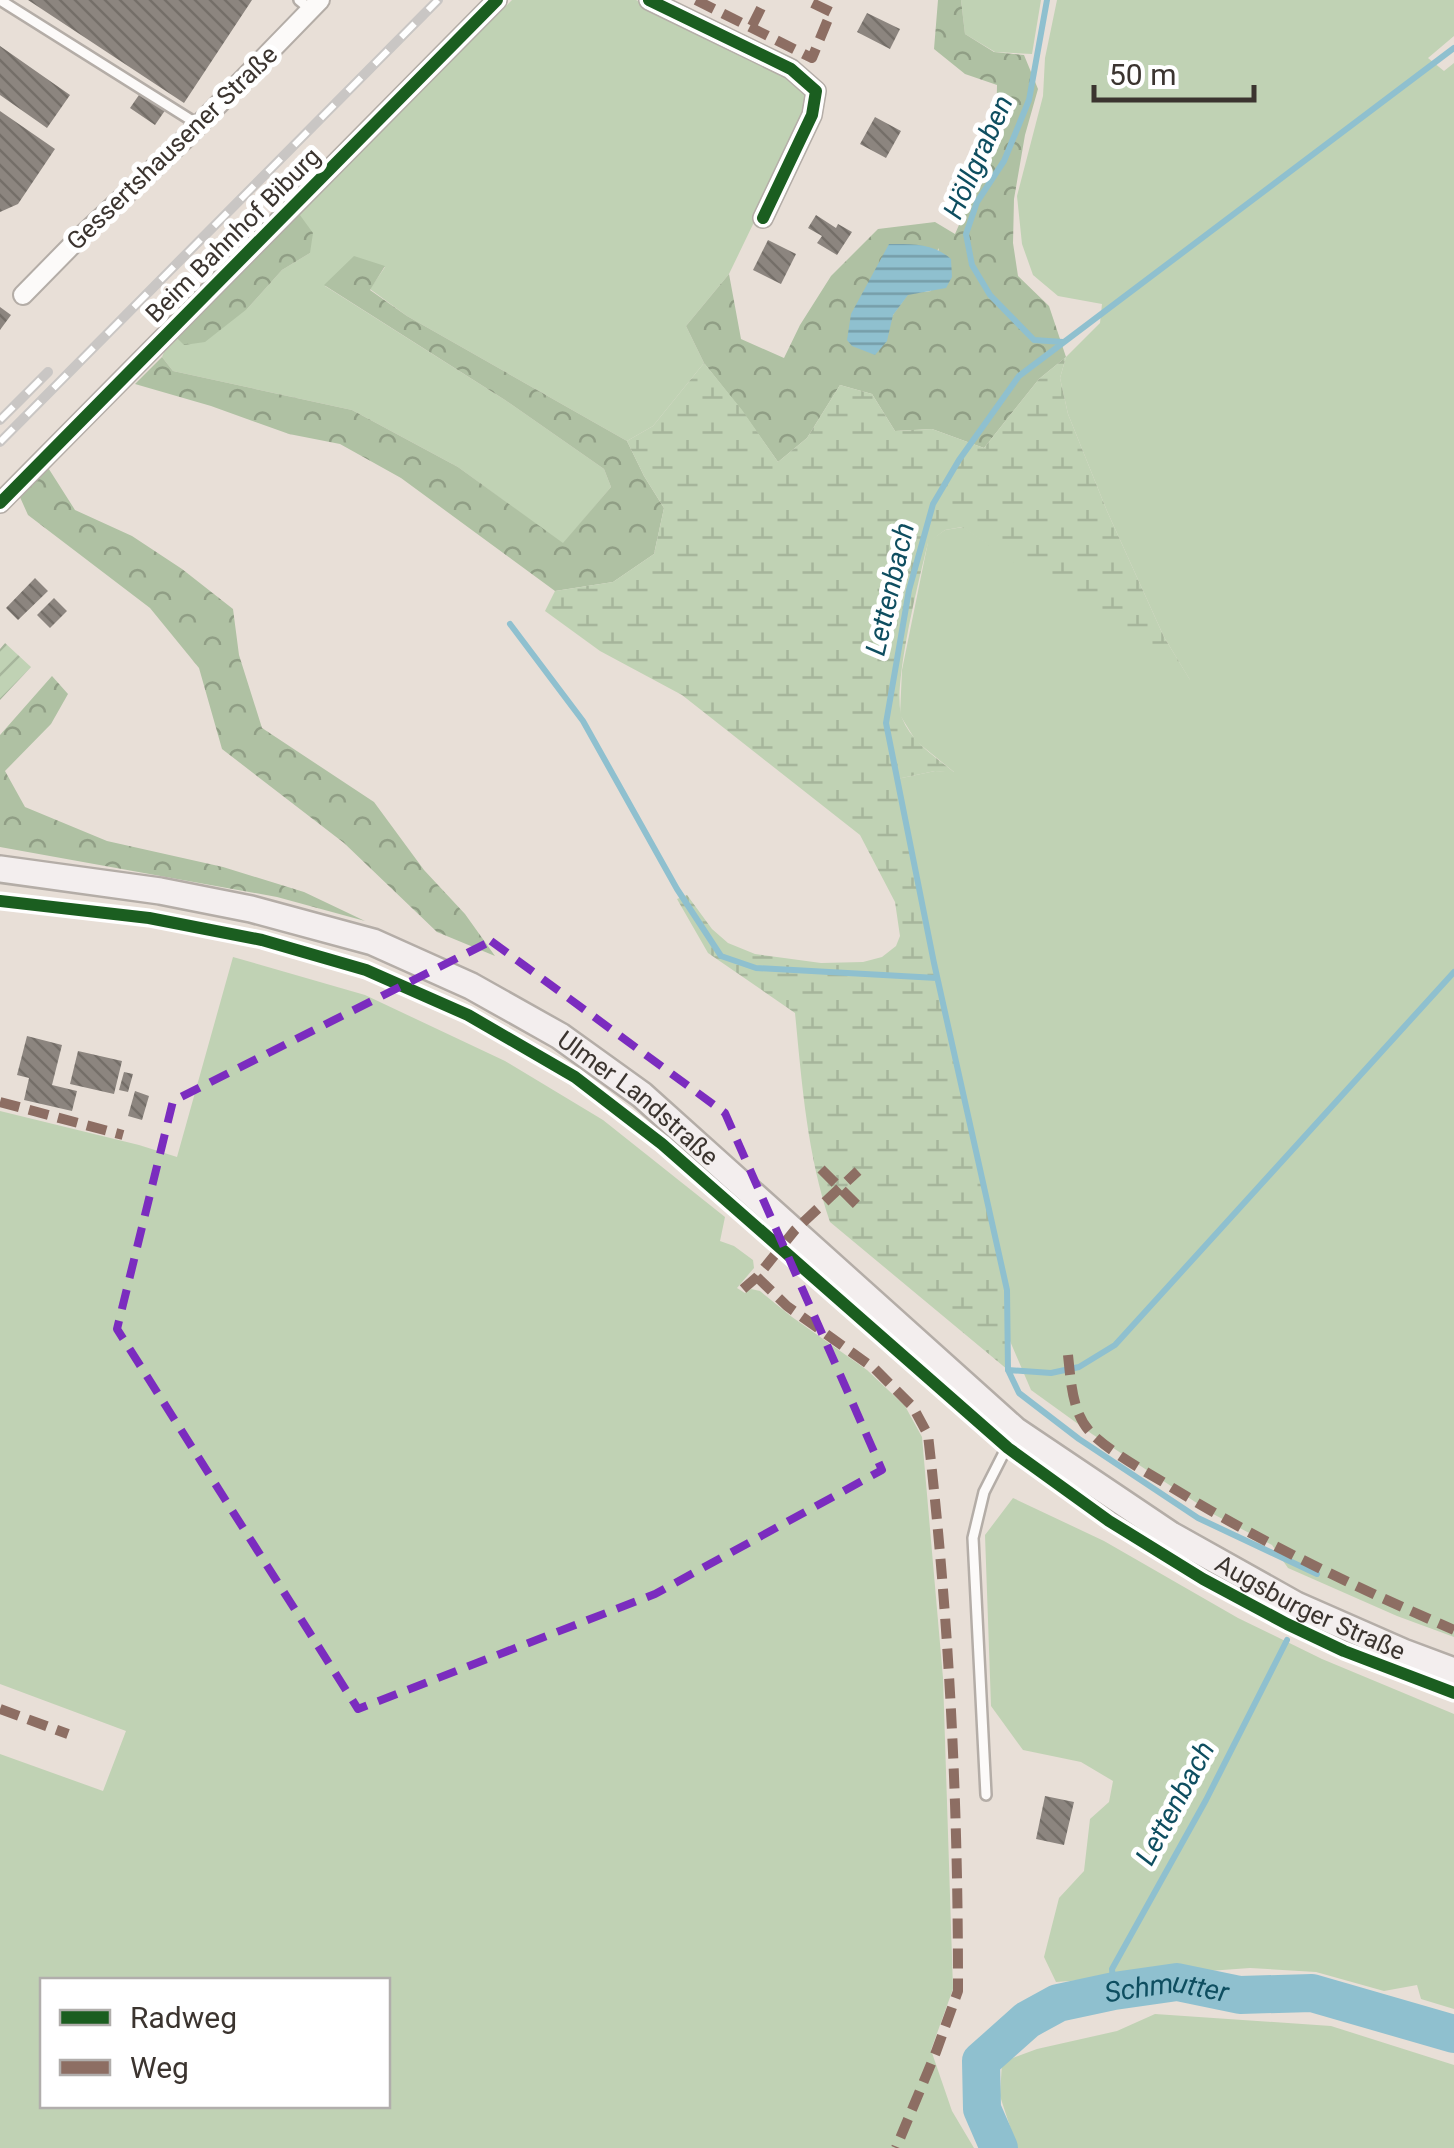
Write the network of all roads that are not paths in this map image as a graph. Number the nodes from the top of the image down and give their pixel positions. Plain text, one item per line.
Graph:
1 (0, 0) edge
2 (497, 0) edge
3 (649, 0) edge
4 (310, 3) edge
5 (199, 125) junction
6 (762, 218) dead end
7 (22, 296) dead end
8 (0, 503) edge
9 (0, 869) edge
10 (1015, 1430) junction
11 (1171, 1534) joint
12 (1454, 1671) edge
13 (986, 1794) dead end

1 - 5 lane
2 - 8 street, Beim Bahnhof Biburg
3 - 6 street
4 - 5 street, Gessertshausener Straße
5 - 7 street, Gessertshausener Straße
9 - 10 main road, Ulmer Landstraße
10 - 11 main road, Ulmer Landstraße
10 - 13 lane
11 - 12 main road, Augsburger Straße

